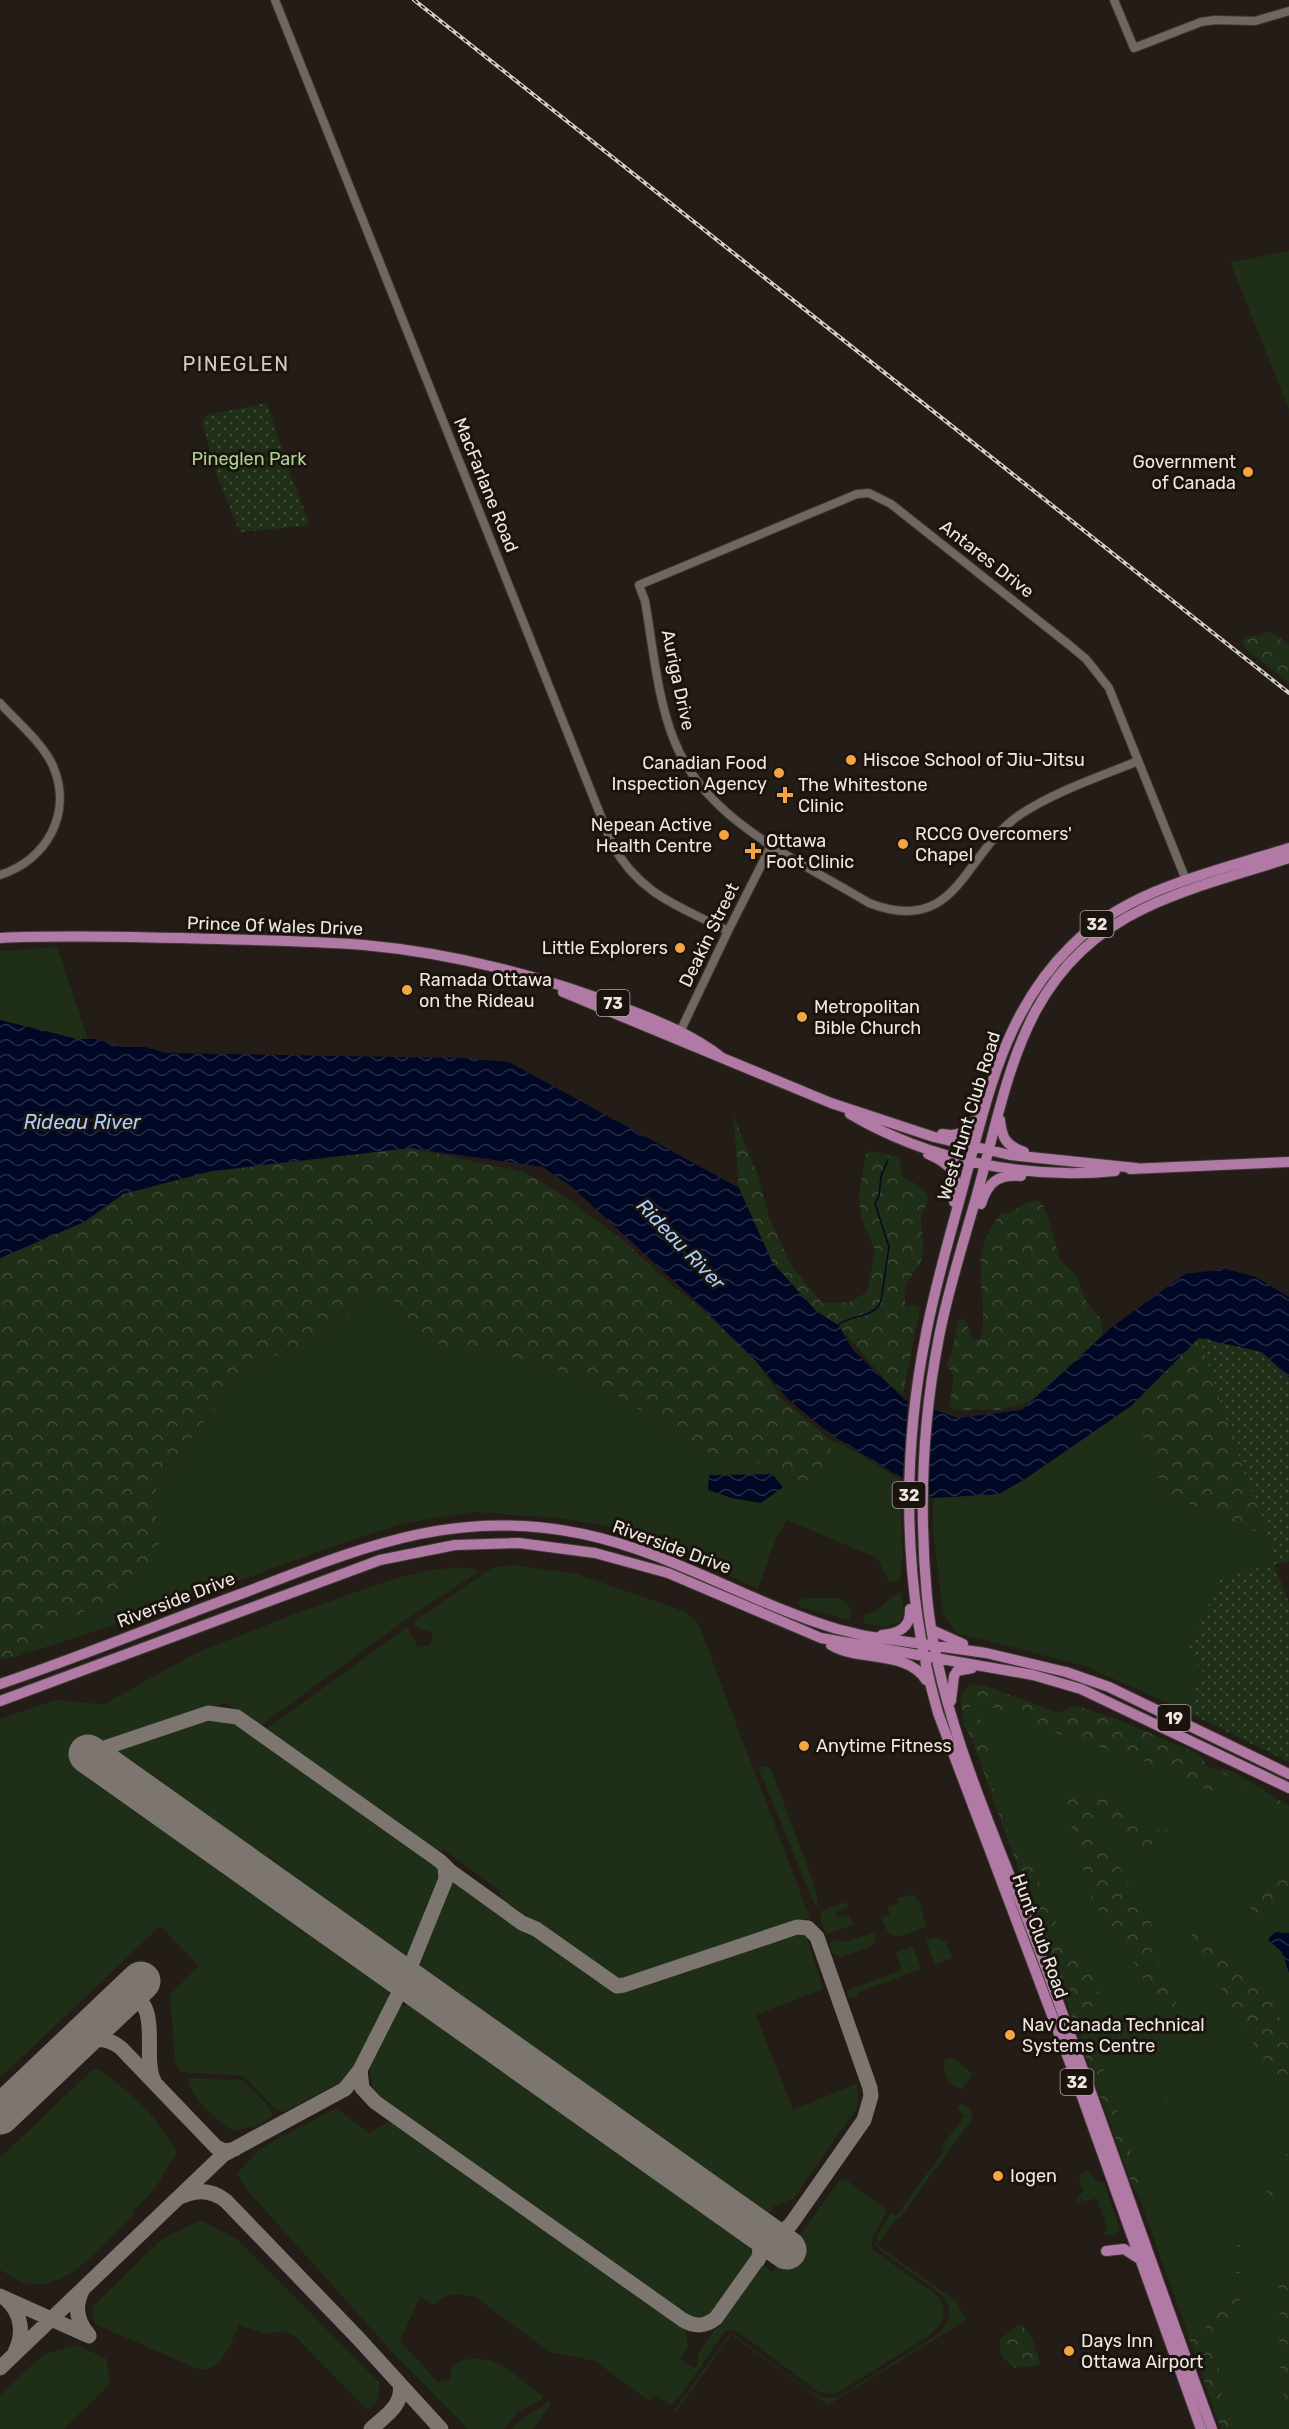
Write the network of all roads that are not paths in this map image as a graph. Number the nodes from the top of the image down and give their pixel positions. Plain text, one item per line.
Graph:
1 (275, 0) edge
2 (1114, 0) edge
3 (1289, 10) edge
4 (639, 585) joint
5 (0, 703) edge
6 (1138, 761) junction
7 (772, 844) junction
8 (1289, 848) edge
9 (1289, 858) edge
10 (0, 875) edge
11 (1188, 885) junction
12 (728, 931) junction
13 (0, 938) edge
14 (679, 1036) junction
15 (831, 1103) junction
16 (984, 1109) junction
17 (999, 1112) junction
18 (907, 1127) junction
19 (889, 1134) junction
20 (904, 1140) junction
21 (974, 1148) junction
22 (989, 1151) junction
23 (1044, 1159) junction
24 (971, 1160) junction
25 (1289, 1162) edge
26 (986, 1164) junction
27 (1136, 1168) junction
28 (1069, 1174) junction
29 (947, 1250) junction
30 (948, 1301) junction
31 (912, 1443) joint
32 (924, 1448) joint
33 (912, 1582) junction
34 (787, 1610) junction
35 (782, 1622) junction
36 (932, 1630) junction
37 (866, 1636) junction
38 (821, 1638) junction
39 (921, 1643) junction
40 (935, 1645) junction
41 (986, 1653) junction
42 (923, 1657) junction
43 (937, 1659) junction
44 (989, 1668) junction
45 (0, 1684) edge
46 (929, 1684) junction
47 (0, 1701) edge
48 (950, 1707) junction
49 (1289, 1774) edge
50 (1289, 1788) edge
51 (989, 1833) junction
52 (1106, 2251) dead end
53 (1139, 2259) junction
54 (1201, 2429) edge
55 (1212, 2429) edge

1 - 12 street, MacFarlane Road
2 - 3 street
4 - 6 street, Antares Drive
4 - 7 street, Auriga Drive
5 - 10 street
6 - 7 street, Auriga Drive
6 - 11 street, Antares Drive
7 - 12 street, Deakin Street
8 - 11 main road, West Hunt Club Road / 32
9 - 11 main road, West Hunt Club Road / 32
11 - 16 main road, West Hunt Club Road / 32
11 - 17 main road, West Hunt Club Road / 32
12 - 14 street, Deakin Street
13 - 14 main road, Prince Of Wales Drive / 73
14 - 15 main road, Prince Of Wales Drive / 73
15 - 18 main road, Prince Of Wales Drive / 73
15 - 19 main road, Prince Of Wales Drive / 73
16 - 18 main road
16 - 21 main road, West Hunt Club Road / 32
17 - 22 main road, West Hunt Club Road / 32
17 - 23 main road
18 - 19 main road
18 - 21 main road, Prince Of Wales Drive / 73
19 - 20 main road, Prince Of Wales Drive / 73
20 - 24 main road, Prince Of Wales Drive / 73
20 - 29 main road
21 - 22 main road, Prince Of Wales Drive / 73
21 - 24 main road, West Hunt Club Road / 32
22 - 23 main road, Prince Of Wales Drive / 73
22 - 26 main road, West Hunt Club Road / 32
23 - 27 main road, Prince Of Wales Drive / 73
24 - 26 main road, Prince Of Wales Drive / 73
24 - 29 main road, West Hunt Club Road / 32
25 - 27 main road, Prince Of Wales Drive / 73
26 - 28 main road, Prince Of Wales Drive / 73
26 - 30 main road, West Hunt Club Road / 32
27 - 28 main road, Prince Of Wales Drive / 73
28 - 30 main road
29 - 31 main road, West Hunt Club Road / 32
30 - 32 main road, West Hunt Club Road / 32
31 - 33 main road, Hunt Club Road / 32
32 - 36 main road, Hunt Club Road / 32
33 - 37 main road
33 - 39 main road, Hunt Club Road / 32
34 - 35 main road
34 - 37 main road, Riverside Drive / 19
34 - 45 main road, Riverside Drive / 19
35 - 38 main road, Riverside Drive / 19
35 - 47 main road, Riverside Drive / 19
36 - 40 main road, Hunt Club Road / 32
36 - 41 main road
37 - 39 main road, Riverside Drive / 19
38 - 42 main road, Riverside Drive / 19
38 - 46 main road
39 - 40 main road, Riverside Drive / 19
39 - 42 main road, Hunt Club Road / 32
40 - 41 main road, Riverside Drive / 19
40 - 43 main road, Hunt Club Road / 32
41 - 49 main road, Riverside Drive / 19
42 - 43 main road, Riverside Drive / 19
42 - 46 main road, Hunt Club Road / 32
43 - 44 main road, Riverside Drive / 19
43 - 48 main road, Hunt Club Road / 32
44 - 48 main road
44 - 50 main road, Riverside Drive / 19
46 - 51 main road, Hunt Club Road / 32
48 - 51 main road, Hunt Club Road / 32
51 - 53 main road, Hunt Club Road / 32
51 - 55 main road, Hunt Club Road / 32
52 - 53 main road
53 - 54 main road, Hunt Club Road / 32

